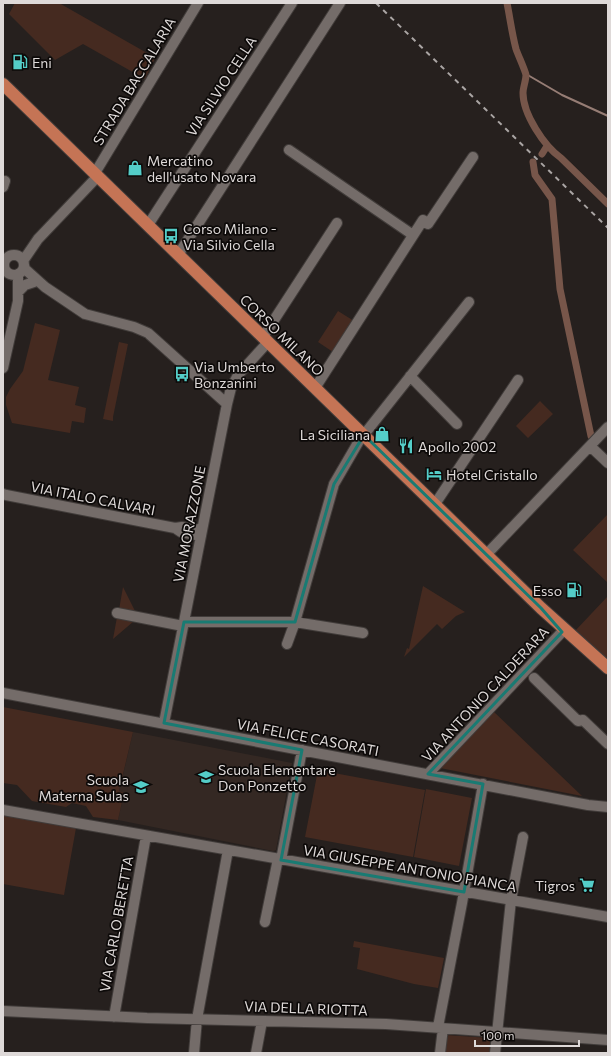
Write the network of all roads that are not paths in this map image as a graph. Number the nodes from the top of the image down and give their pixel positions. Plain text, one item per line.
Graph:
1 (198, 3) edge
2 (292, 3) edge
3 (340, 3) edge
4 (3, 84) edge
5 (289, 150) dead end
6 (473, 157) dead end
7 (96, 174) junction
8 (337, 223) dead end
9 (148, 225) junction
10 (413, 235) junction
11 (178, 255) junction
12 (19, 267) junction
13 (34, 282) junction
14 (45, 287) junction
15 (18, 292) junction
16 (469, 302) dead end
17 (16, 315) junction
18 (265, 339) junction
19 (3, 368) edge
20 (410, 376) junction
21 (518, 380) dead end
22 (315, 388) junction
23 (227, 404) junction
24 (457, 424) dead end
25 (608, 428) edge
26 (364, 435) junction
27 (590, 446) junction
28 (608, 463) edge
29 (4, 495) edge
30 (435, 504) junction
31 (201, 533) junction
32 (486, 554) junction
33 (541, 608) junction
34 (117, 613) dead end
35 (295, 622) junction
36 (183, 624) junction
37 (562, 632) junction
38 (362, 633) dead end
39 (287, 644) dead end
40 (608, 668) edge
41 (608, 672) edge
42 (608, 677) edge
43 (534, 678) dead end
44 (3, 693) edge
45 (164, 723) junction
46 (608, 744) edge
47 (302, 750) junction
48 (428, 774) junction
49 (483, 784) junction
50 (608, 807) edge
51 (3, 810) edge
52 (146, 836) junction
53 (523, 837) dead end
54 (228, 850) junction
55 (279, 859) junction
56 (464, 892) junction
57 (511, 900) junction
58 (608, 917) edge
59 (265, 922) dead end
60 (3, 1011) edge
61 (114, 1017) junction
62 (197, 1019) junction
63 (262, 1021) junction
64 (441, 1027) junction
65 (496, 1032) junction
66 (608, 1040) edge
67 (194, 1053) edge
68 (256, 1053) edge
69 (440, 1053) edge
70 (495, 1053) edge

1 - 7 street, STRADA BACCALARIA
2 - 9 street, VIA SILVIO CELLA
3 - 11 street
4 - 7 main road, CORSO MILANO
5 - 10 street
6 - 10 street
7 - 9 main road, CORSO MILANO
7 - 12 street, STRADA BACCALARIA
8 - 18 street, VIA MORAZZONE
9 - 11 main road, CORSO MILANO
10 - 22 street
11 - 18 main road, CORSO MILANO
12 - 13 street
12 - 14 street
12 - 15 street
12 - 17 street
13 - 14 street
13 - 15 street
14 - 23 street
15 - 17 street
16 - 20 street
17 - 19 street
18 - 22 main road, CORSO MILANO
18 - 23 street, VIA MORAZZONE
20 - 24 street
20 - 26 street
21 - 30 street
22 - 26 main road, CORSO MILANO
23 - 31 street, VIA MORAZZONE
25 - 27 street
26 - 30 main road, CORSO MILANO
26 - 35 street
27 - 28 street
27 - 32 street
29 - 31 street, VIA ITALO CALVARI
30 - 32 main road, CORSO MILANO
31 - 36 street, VIA MORAZZONE
32 - 33 main road, CORSO MILANO
33 - 37 main road, CORSO MILANO
33 - 40 main road, CORSO MILANO
34 - 36 street
35 - 36 street
35 - 38 street
35 - 39 street
36 - 45 street, VIA MORAZZONE
37 - 41 main road
37 - 42 main road, CORSO MILANO
37 - 48 street, VIA ANTONIO CALDERARA
43 - 46 street
44 - 45 street, VIA FELICE CASORATI
45 - 47 street, VIA FELICE CASORATI
47 - 48 street, VIA FELICE CASORATI
47 - 55 street
48 - 49 street, VIA FELICE CASORATI
49 - 50 street, VIA FELICE CASORATI
49 - 56 street
51 - 52 street, VIA GIUSEPPE ANTONIO PIANCA
52 - 54 street, VIA GIUSEPPE ANTONIO PIANCA
52 - 61 street, VIA CARLO BERETTA
53 - 57 street
54 - 55 street, VIA GIUSEPPE ANTONIO PIANCA
54 - 62 street
55 - 56 street, VIA GIUSEPPE ANTONIO PIANCA
55 - 59 street
56 - 57 street, VIA GIUSEPPE ANTONIO PIANCA
56 - 64 street
57 - 58 street, VIA GIUSEPPE ANTONIO PIANCA
57 - 65 street
60 - 61 street, VIA DELLA RIOTTA
61 - 62 street, VIA DELLA RIOTTA
62 - 63 street, VIA DELLA RIOTTA
62 - 67 street
63 - 64 street, VIA DELLA RIOTTA
63 - 68 street
64 - 65 street, VIA DELLA RIOTTA
64 - 69 street
65 - 66 street, VIA DELLA RIOTTA
65 - 70 street

